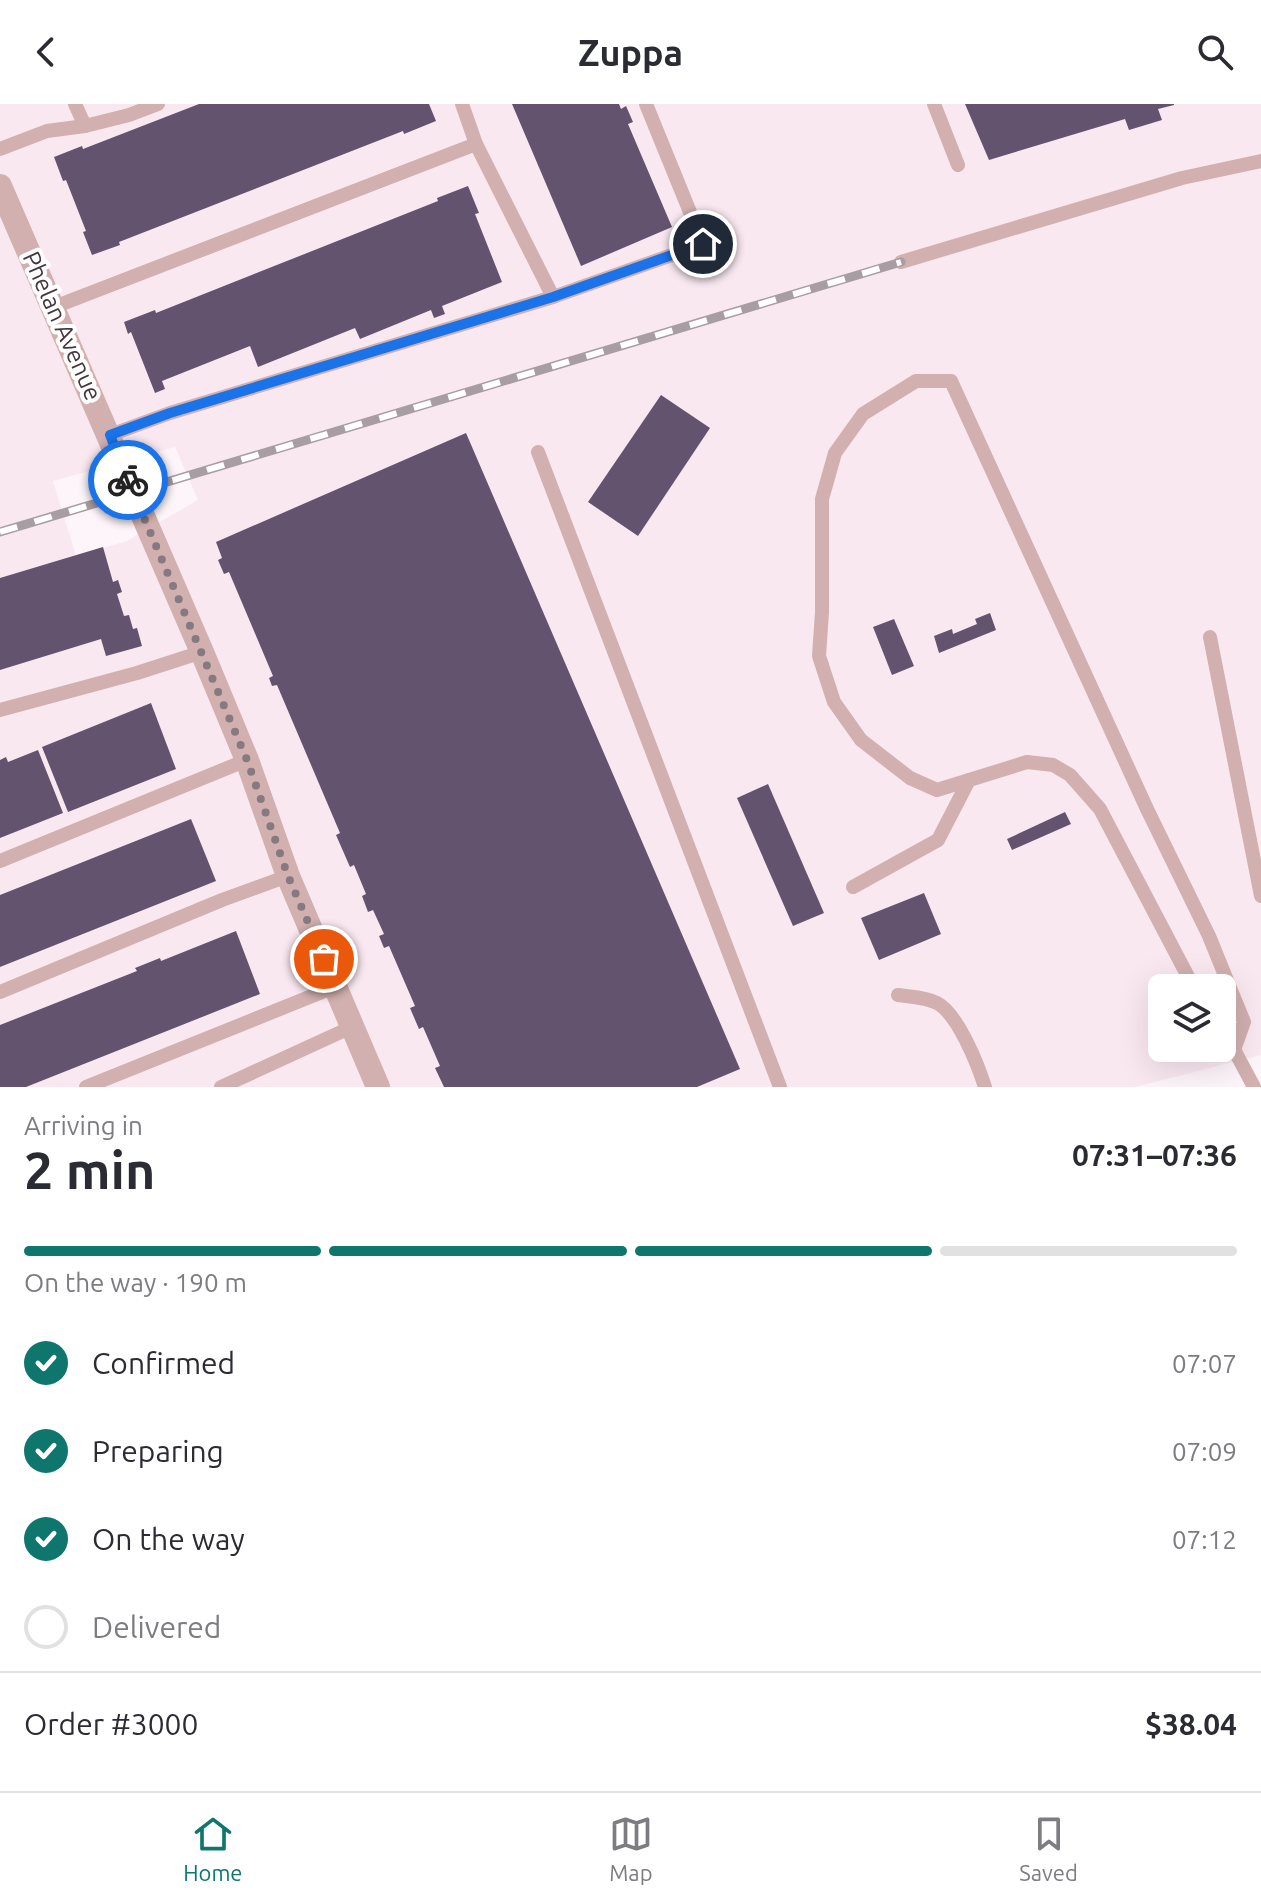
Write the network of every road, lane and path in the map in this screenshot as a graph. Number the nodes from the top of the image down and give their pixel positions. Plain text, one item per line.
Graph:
1 (75, 104) edge
2 (158, 104) edge
3 (462, 104) edge
4 (646, 104) edge
5 (934, 104) edge
6 (85, 126) junction
7 (476, 144) junction
8 (0, 149) edge
9 (1261, 161) edge
10 (958, 165) dead end
11 (0, 186) edge
12 (901, 262) dead end
13 (553, 297) junction
14 (54, 307) junction
15 (110, 435) junction
16 (538, 452) dead end
17 (1210, 637) dead end
18 (202, 652) junction
19 (0, 710) edge
20 (247, 760) junction
21 (969, 780) junction
22 (0, 861) edge
23 (288, 876) junction
24 (853, 887) dead end
25 (1261, 896) edge
26 (1187, 974) edge
27 (1224, 974) edge
28 (337, 986) junction
29 (0, 992) edge
30 (898, 995) dead end
31 (1236, 1002) edge
32 (354, 1026) junction
33 (1236, 1044) edge
34 (1236, 1054) edge
35 (86, 1087) edge
36 (221, 1087) edge
37 (378, 1087) edge
38 (780, 1087) edge
39 (985, 1087) edge
40 (1254, 1087) edge

1 - 6 lane
2 - 6 lane
3 - 7 lane
4 - 13 lane
5 - 10 lane
6 - 8 lane
7 - 13 lane
7 - 14 lane
9 - 12 lane
11 - 14 street, Phelan Avenue
13 - 15 lane
14 - 15 street, Phelan Avenue
15 - 18 street, Phelan Avenue
16 - 38 lane
17 - 25 lane
18 - 19 lane
18 - 20 street, Phelan Avenue
20 - 22 lane
20 - 23 street, Phelan Avenue
21 - 24 lane
21 - 26 lane
21 - 27 lane
23 - 28 street, Phelan Avenue
23 - 29 lane
28 - 32 street, Phelan Avenue
28 - 35 lane
30 - 39 lane
31 - 33 lane
32 - 36 lane
32 - 37 street, Phelan Avenue
34 - 40 lane

